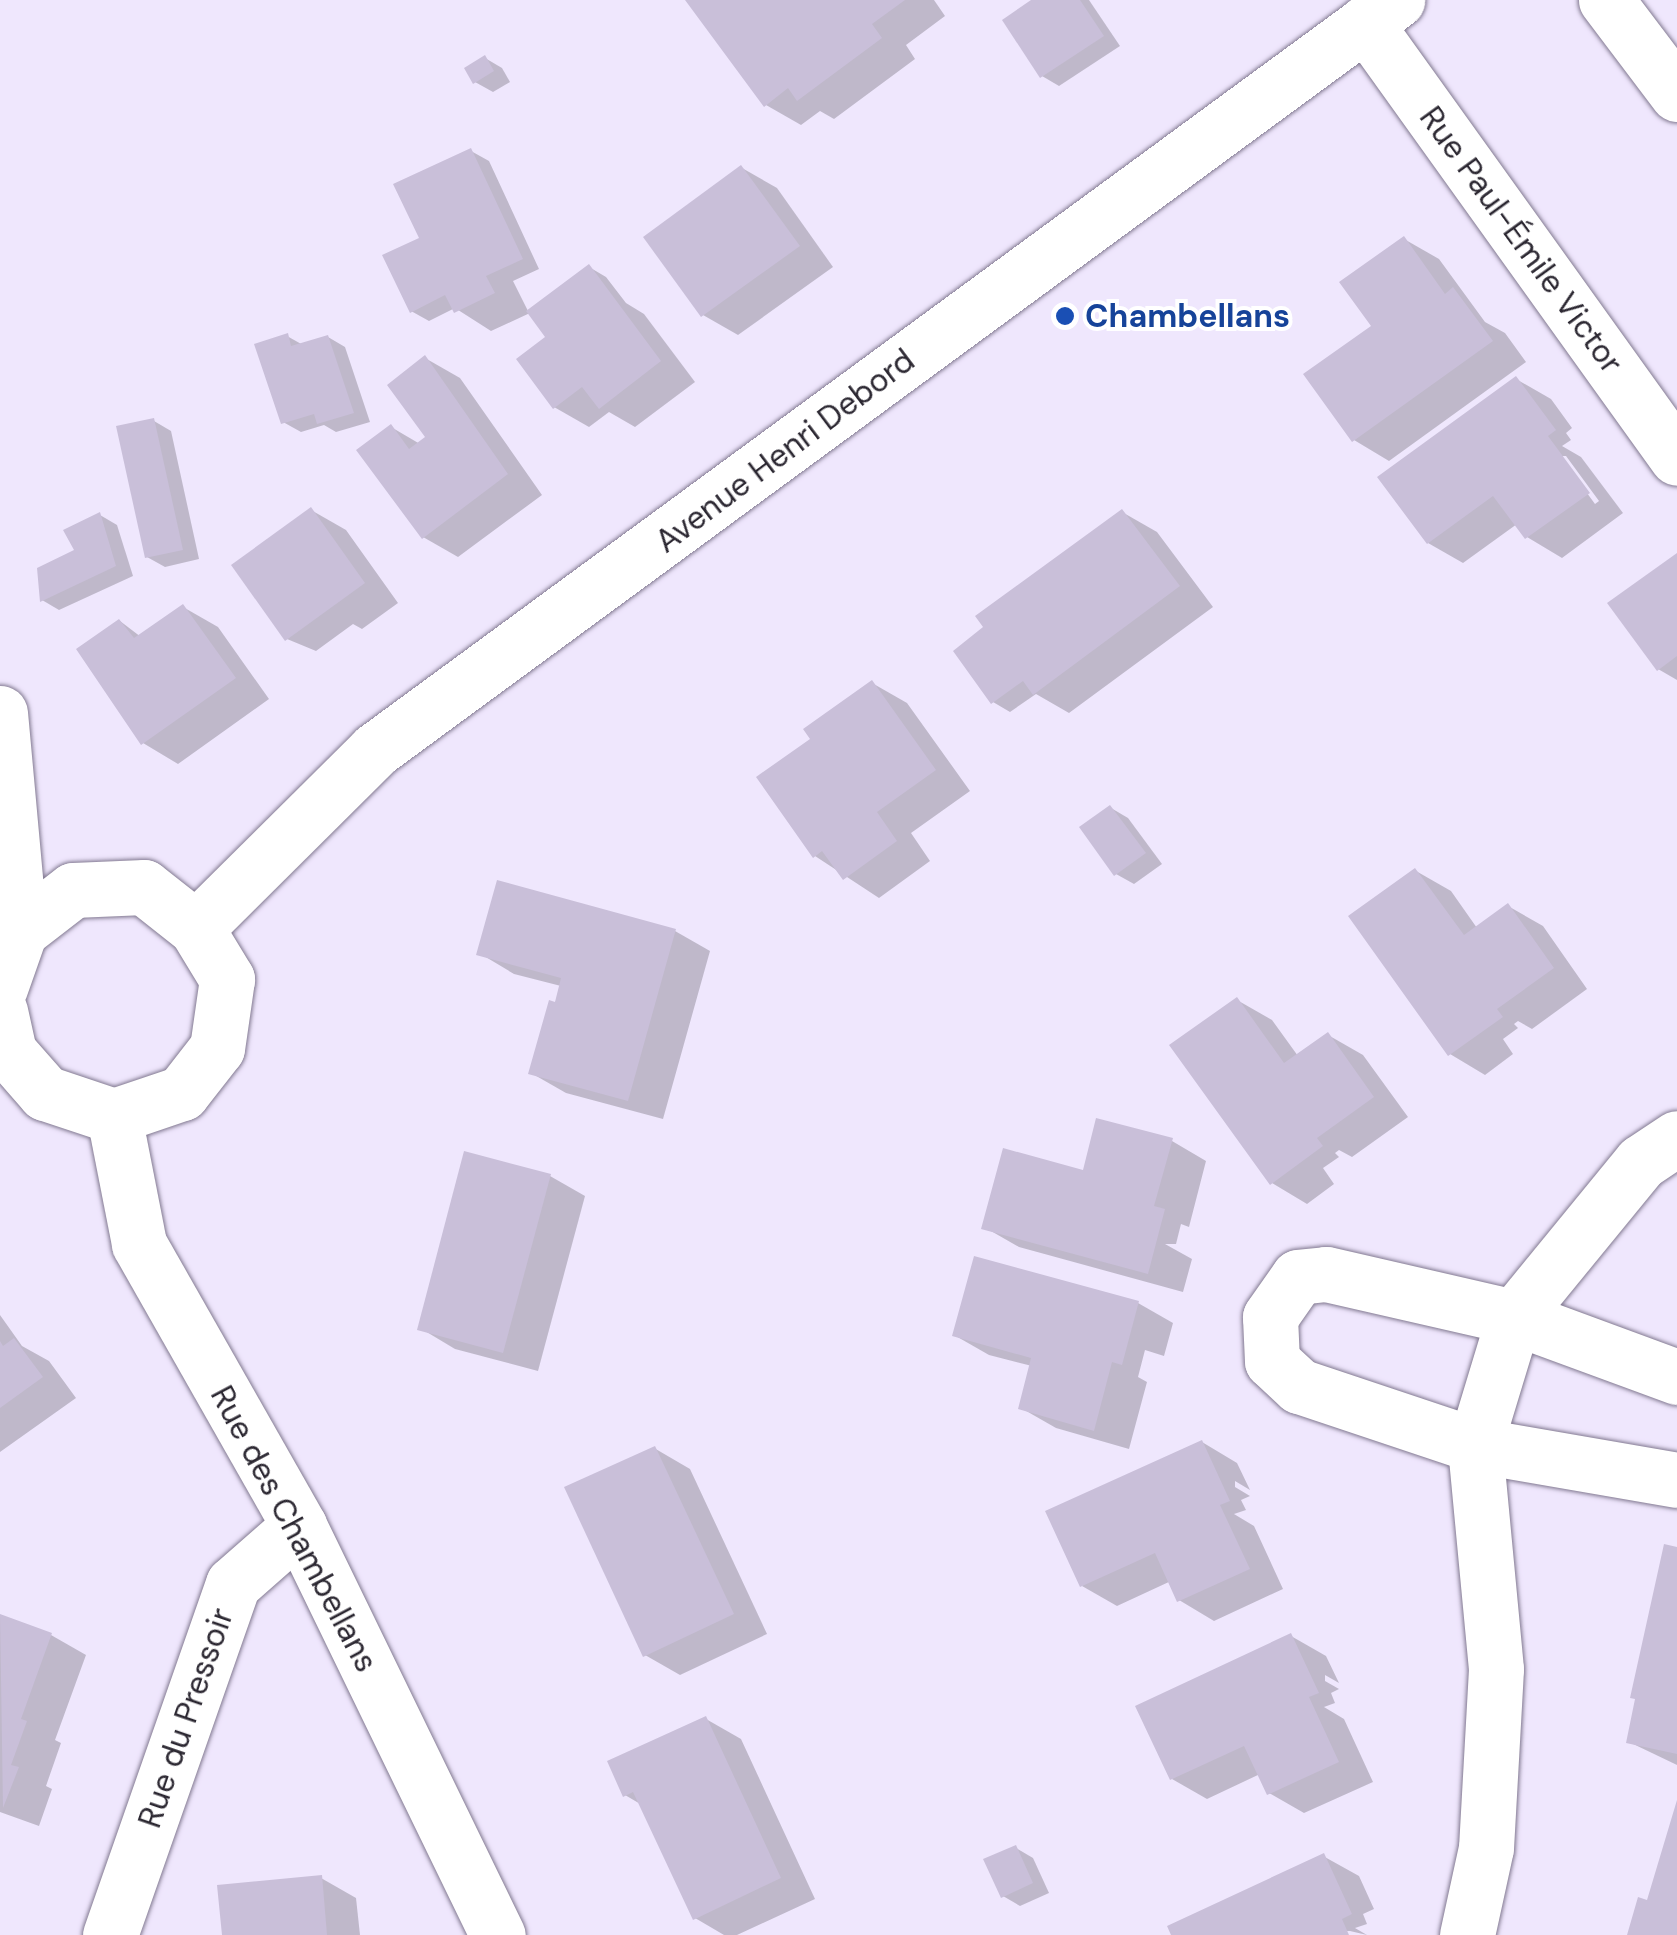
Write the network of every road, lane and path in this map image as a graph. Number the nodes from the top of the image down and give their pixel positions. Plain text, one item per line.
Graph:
1 (1606, 0) edge
2 (1381, 12) edge
3 (1677, 94) edge
4 (1677, 458) edge
5 (0, 713) edge
6 (196, 928) junction
7 (20, 931) junction
8 (0, 988) edge
9 (3, 1040) edge
10 (114, 1116) junction
11 (1677, 1138) edge
12 (1514, 1316) junction
13 (1677, 1377) edge
14 (1476, 1446) junction
15 (1677, 1480) edge
16 (298, 1526) junction
17 (110, 1935) edge
18 (498, 1935) edge
19 (1467, 1935) edge

1 - 3 street
2 - 4 street, Rue Paul-Émile Victor
2 - 6 street, Avenue Henri Debord
5 - 7 street
6 - 7 street
6 - 10 street
7 - 8 street
9 - 10 street
10 - 16 street, Rue des Chambellans
11 - 12 street
12 - 13 street
12 - 14 street
12 - 14 street
14 - 15 street
14 - 19 street
16 - 17 street, Rue du Pressoir
16 - 18 street, Rue des Chambellans

